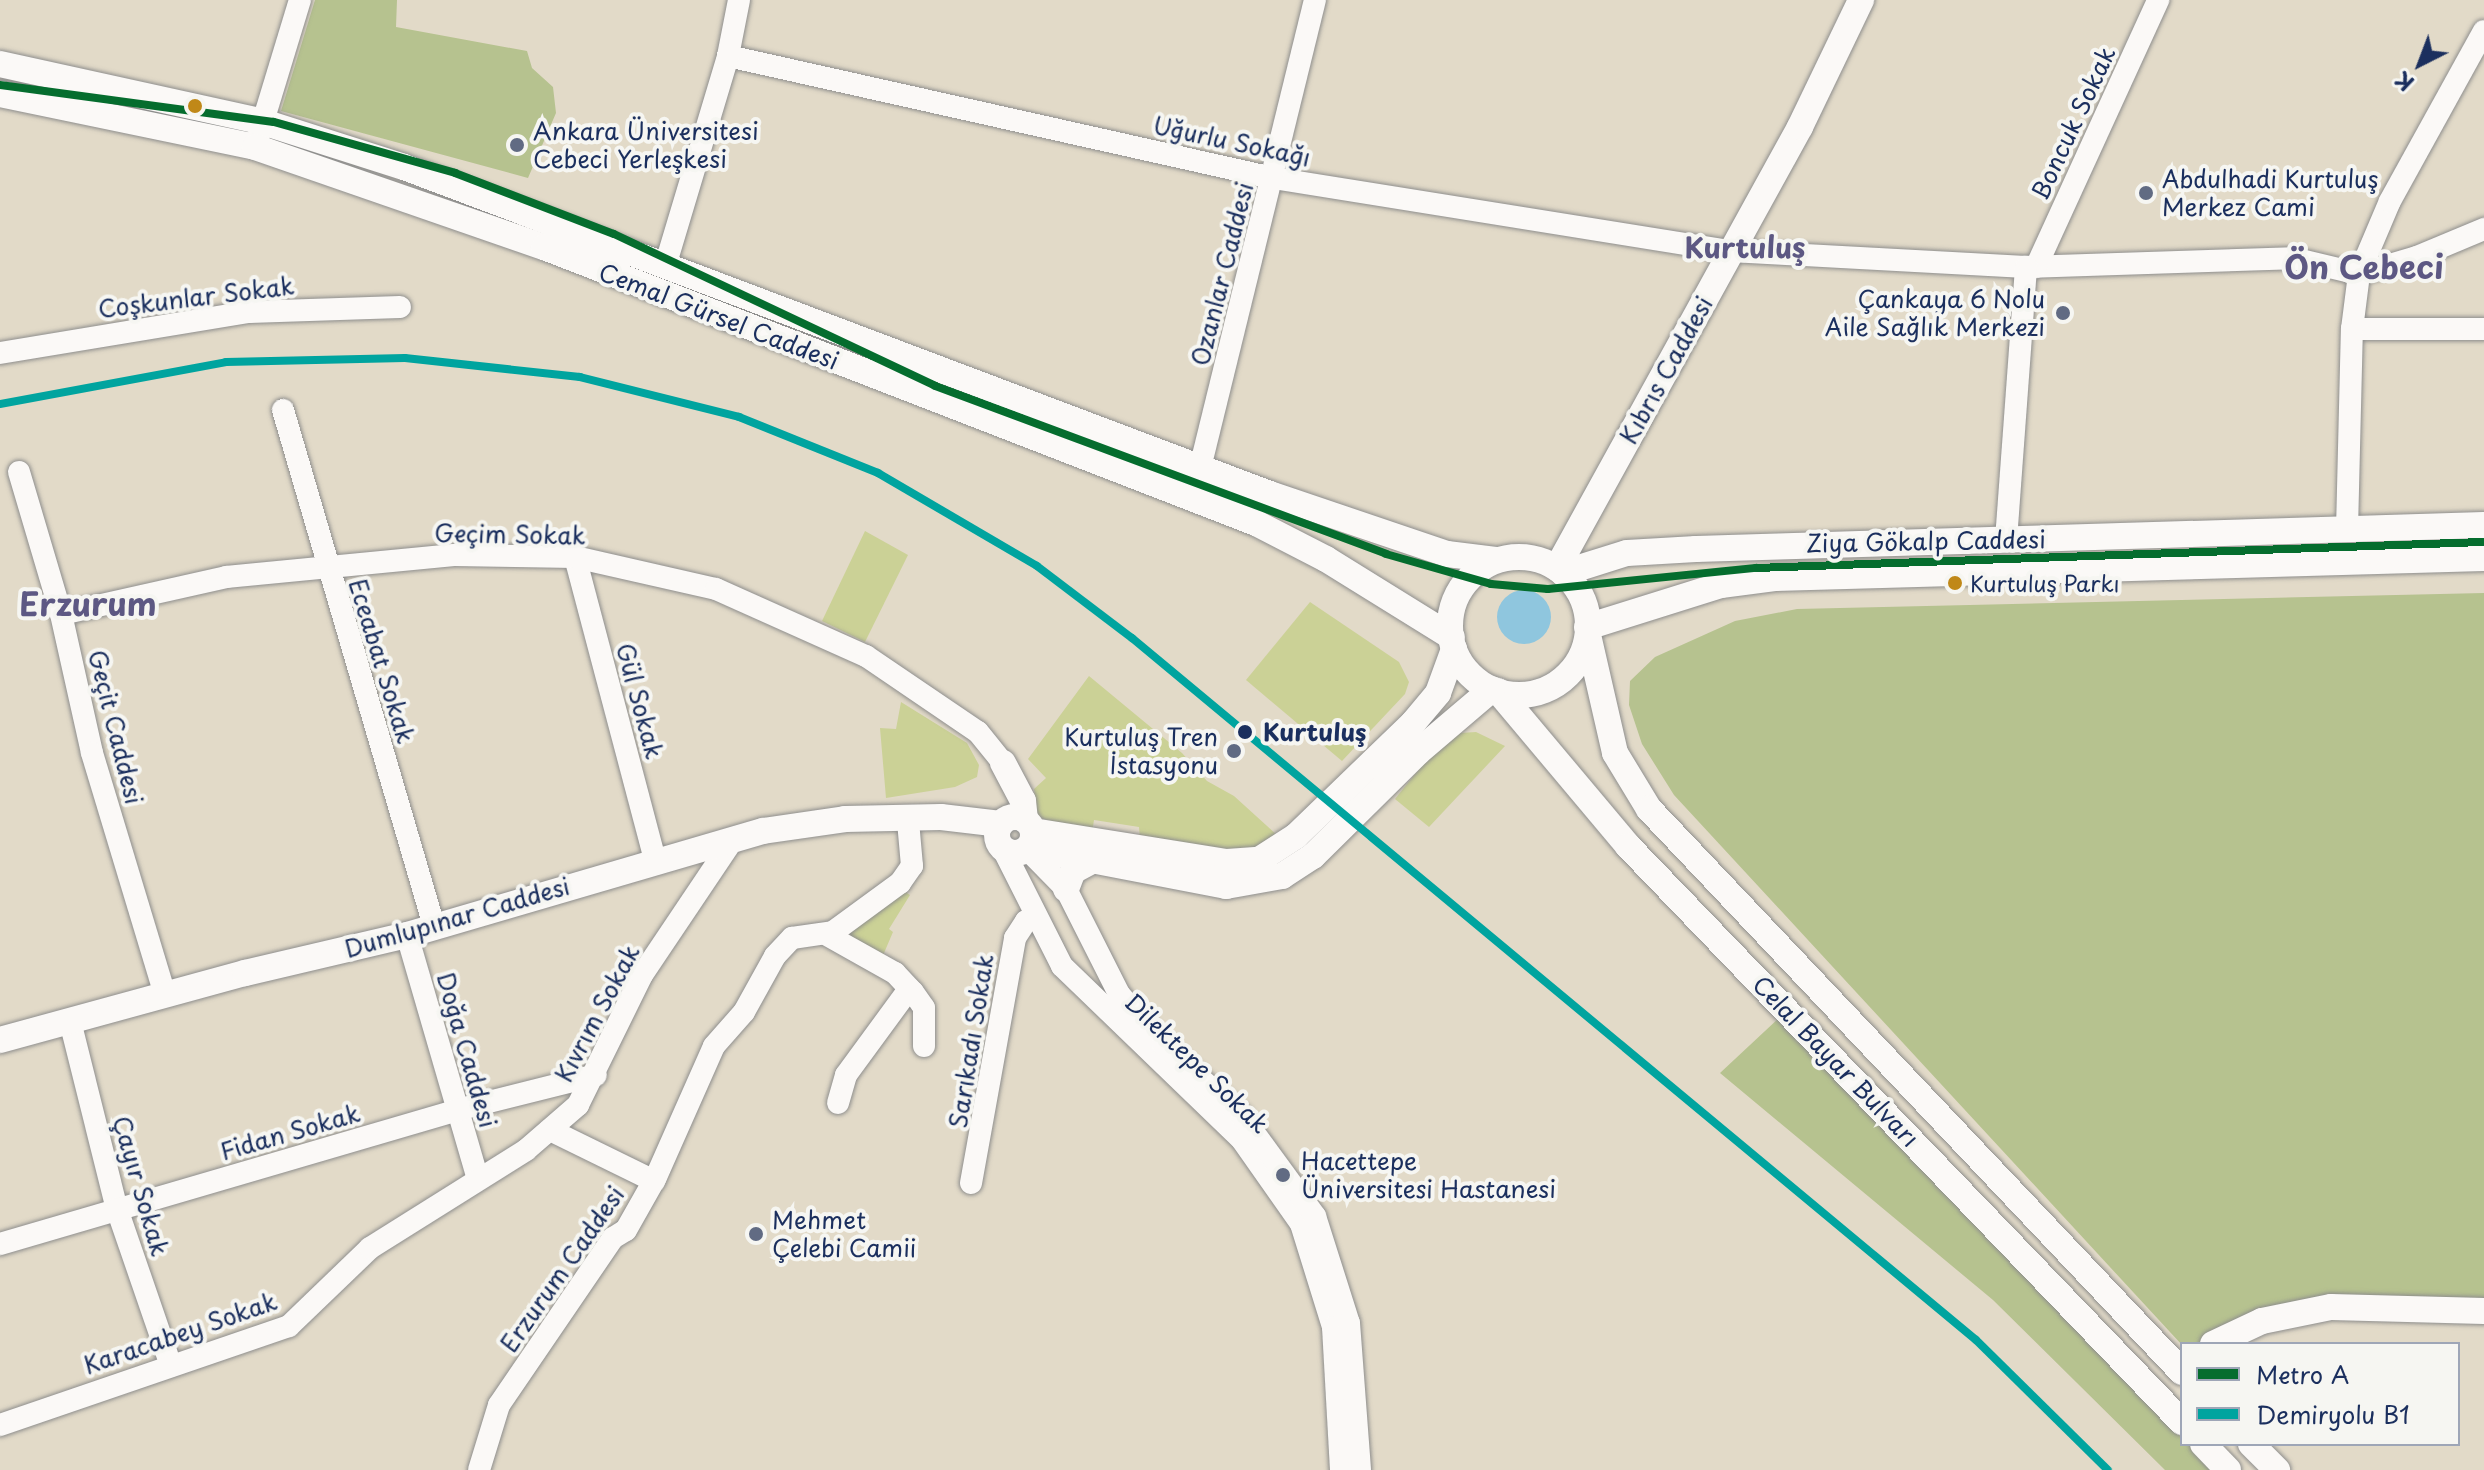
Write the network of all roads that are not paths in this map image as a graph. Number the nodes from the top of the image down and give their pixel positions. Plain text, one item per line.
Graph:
1 (300, 0) edge
2 (739, 0) edge
3 (1315, 0) edge
4 (1861, 0) edge
5 (2158, 0) edge
6 (2484, 31) edge
7 (728, 56) junction
8 (0, 64) edge
9 (0, 94) edge
10 (259, 135) junction
11 (1273, 178) junction
12 (2484, 229) edge
13 (1731, 251) junction
14 (666, 263) junction
15 (2031, 267) junction
16 (2359, 274) junction
17 (400, 307) dead end
18 (2352, 329) junction
19 (2484, 329) edge
20 (0, 353) edge
21 (283, 410) dead end
22 (1200, 468) junction
23 (19, 472) dead end
24 (2484, 525) edge
25 (2347, 530) junction
26 (2006, 540) junction
27 (575, 557) junction
28 (2484, 558) edge
29 (1496, 560) junction
30 (328, 568) junction
31 (1560, 571) junction
32 (61, 614) junction
33 (1588, 631) junction
34 (1453, 643) junction
35 (1495, 690) junction
36 (1003, 763) joint
37 (913, 821) junction
38 (1016, 836) junction
39 (732, 841) junction
40 (655, 859) junction
41 (1092, 861) junction
42 (1066, 889) junction
43 (1037, 919) junction
44 (434, 926) junction
45 (407, 935) junction
46 (827, 935) junction
47 (909, 989) junction
48 (165, 995) junction
49 (70, 1021) junction
50 (0, 1040) edge
51 (924, 1046) dead end
52 (596, 1075) junction
53 (838, 1103) dead end
54 (457, 1110) junction
55 (550, 1130) junction
56 (478, 1179) junction
57 (654, 1181) junction
58 (971, 1183) dead end
59 (117, 1209) junction
60 (0, 1244) edge
61 (2484, 1311) edge
62 (2217, 1342) edge
63 (170, 1363) junction
64 (2180, 1370) edge
65 (2180, 1420) edge
66 (0, 1425) edge
67 (2205, 1446) edge
68 (2253, 1446) edge
69 (479, 1470) edge
70 (1341, 1470) edge
71 (1360, 1470) edge
72 (2228, 1470) edge
73 (2277, 1470) edge

1 - 10 street
2 - 7 street
3 - 11 street, Ozanlar Caddesi
4 - 13 main road, Kıbrıs Caddesi
5 - 15 street, Boncuk Sokak
6 - 16 street
7 - 11 street, Uğurlu Sokağı
7 - 14 street
8 - 10 main road, Cemal Gürsel Caddesi
9 - 10 main road, Cemal Gürsel Caddesi
10 - 14 main road, Cemal Gürsel Caddesi
10 - 34 main road, Cemal Gürsel Caddesi
11 - 13 street, Uğurlu Sokağı
11 - 22 street, Ozanlar Caddesi
12 - 16 street
13 - 15 street, Uğurlu Sokağı
13 - 31 main road, Kıbrıs Caddesi
14 - 22 main road, Cemal Gürsel Caddesi
15 - 16 street, Uğurlu Sokağı
15 - 26 street, Boncuk Sokak
16 - 18 street
17 - 20 street, Coşkunlar Sokak
18 - 19 street
18 - 25 street
21 - 30 street, Eceabat Sokak
22 - 29 main road, Cemal Gürsel Caddesi
23 - 32 street, Geçit Caddesi
24 - 25 main road, Ziya Gökalp Caddesi
25 - 26 main road, Ziya Gökalp Caddesi
26 - 31 main road, Ziya Gökalp Caddesi
27 - 30 street, Geçim Sokak
27 - 36 street, Geçim Sokak
27 - 40 street, Gül Sokak
28 - 33 main road, Ziya Gökalp Caddesi
29 - 31 main road
29 - 34 main road
30 - 32 street, Geçim Sokak
30 - 44 street, Eceabat Sokak
31 - 33 main road
32 - 48 street, Geçit Caddesi
33 - 35 main road
33 - 64 main road, Celal Bayar Bulvarı
34 - 35 main road
34 - 38 main road
35 - 41 main road, Dumlupınar Caddesi
35 - 65 main road, Celal Bayar Bulvarı
36 - 38 main road
37 - 38 main road, Dumlupınar Caddesi
37 - 39 main road, Dumlupınar Caddesi
37 - 46 street, Erzurum Caddesi
38 - 41 main road, Dumlupınar Caddesi
38 - 42 street, Dilektepe Sokak
38 - 43 street, Dilektepe Sokak
39 - 40 main road, Dumlupınar Caddesi
39 - 52 street, Kıvrım Sokak
40 - 44 main road, Dumlupınar Caddesi
41 - 42 main road
42 - 71 street, Dilektepe Sokak
43 - 58 street, Sarıkadı Sokak
43 - 70 street, Dilektepe Sokak
44 - 45 main road, Dumlupınar Caddesi
45 - 48 main road, Dumlupınar Caddesi
45 - 54 street, Doğa Caddesi
46 - 47 street
46 - 57 street, Erzurum Caddesi
47 - 51 street
47 - 53 street
48 - 49 main road, Dumlupınar Caddesi
49 - 50 main road, Dumlupınar Caddesi
49 - 59 street, Çayır Sokak
52 - 54 street, Fidan Sokak
52 - 55 street, Kıvrım Sokak
54 - 56 street, Doğa Caddesi
54 - 59 street, Fidan Sokak
55 - 56 street, Kıvrım Sokak
55 - 57 street
56 - 63 street, Karacabey Sokak
57 - 69 street, Erzurum Caddesi
59 - 60 street, Fidan Sokak
59 - 63 street, Çayır Sokak
61 - 62 main road
63 - 66 street, Karacabey Sokak
67 - 72 main road
68 - 73 main road

